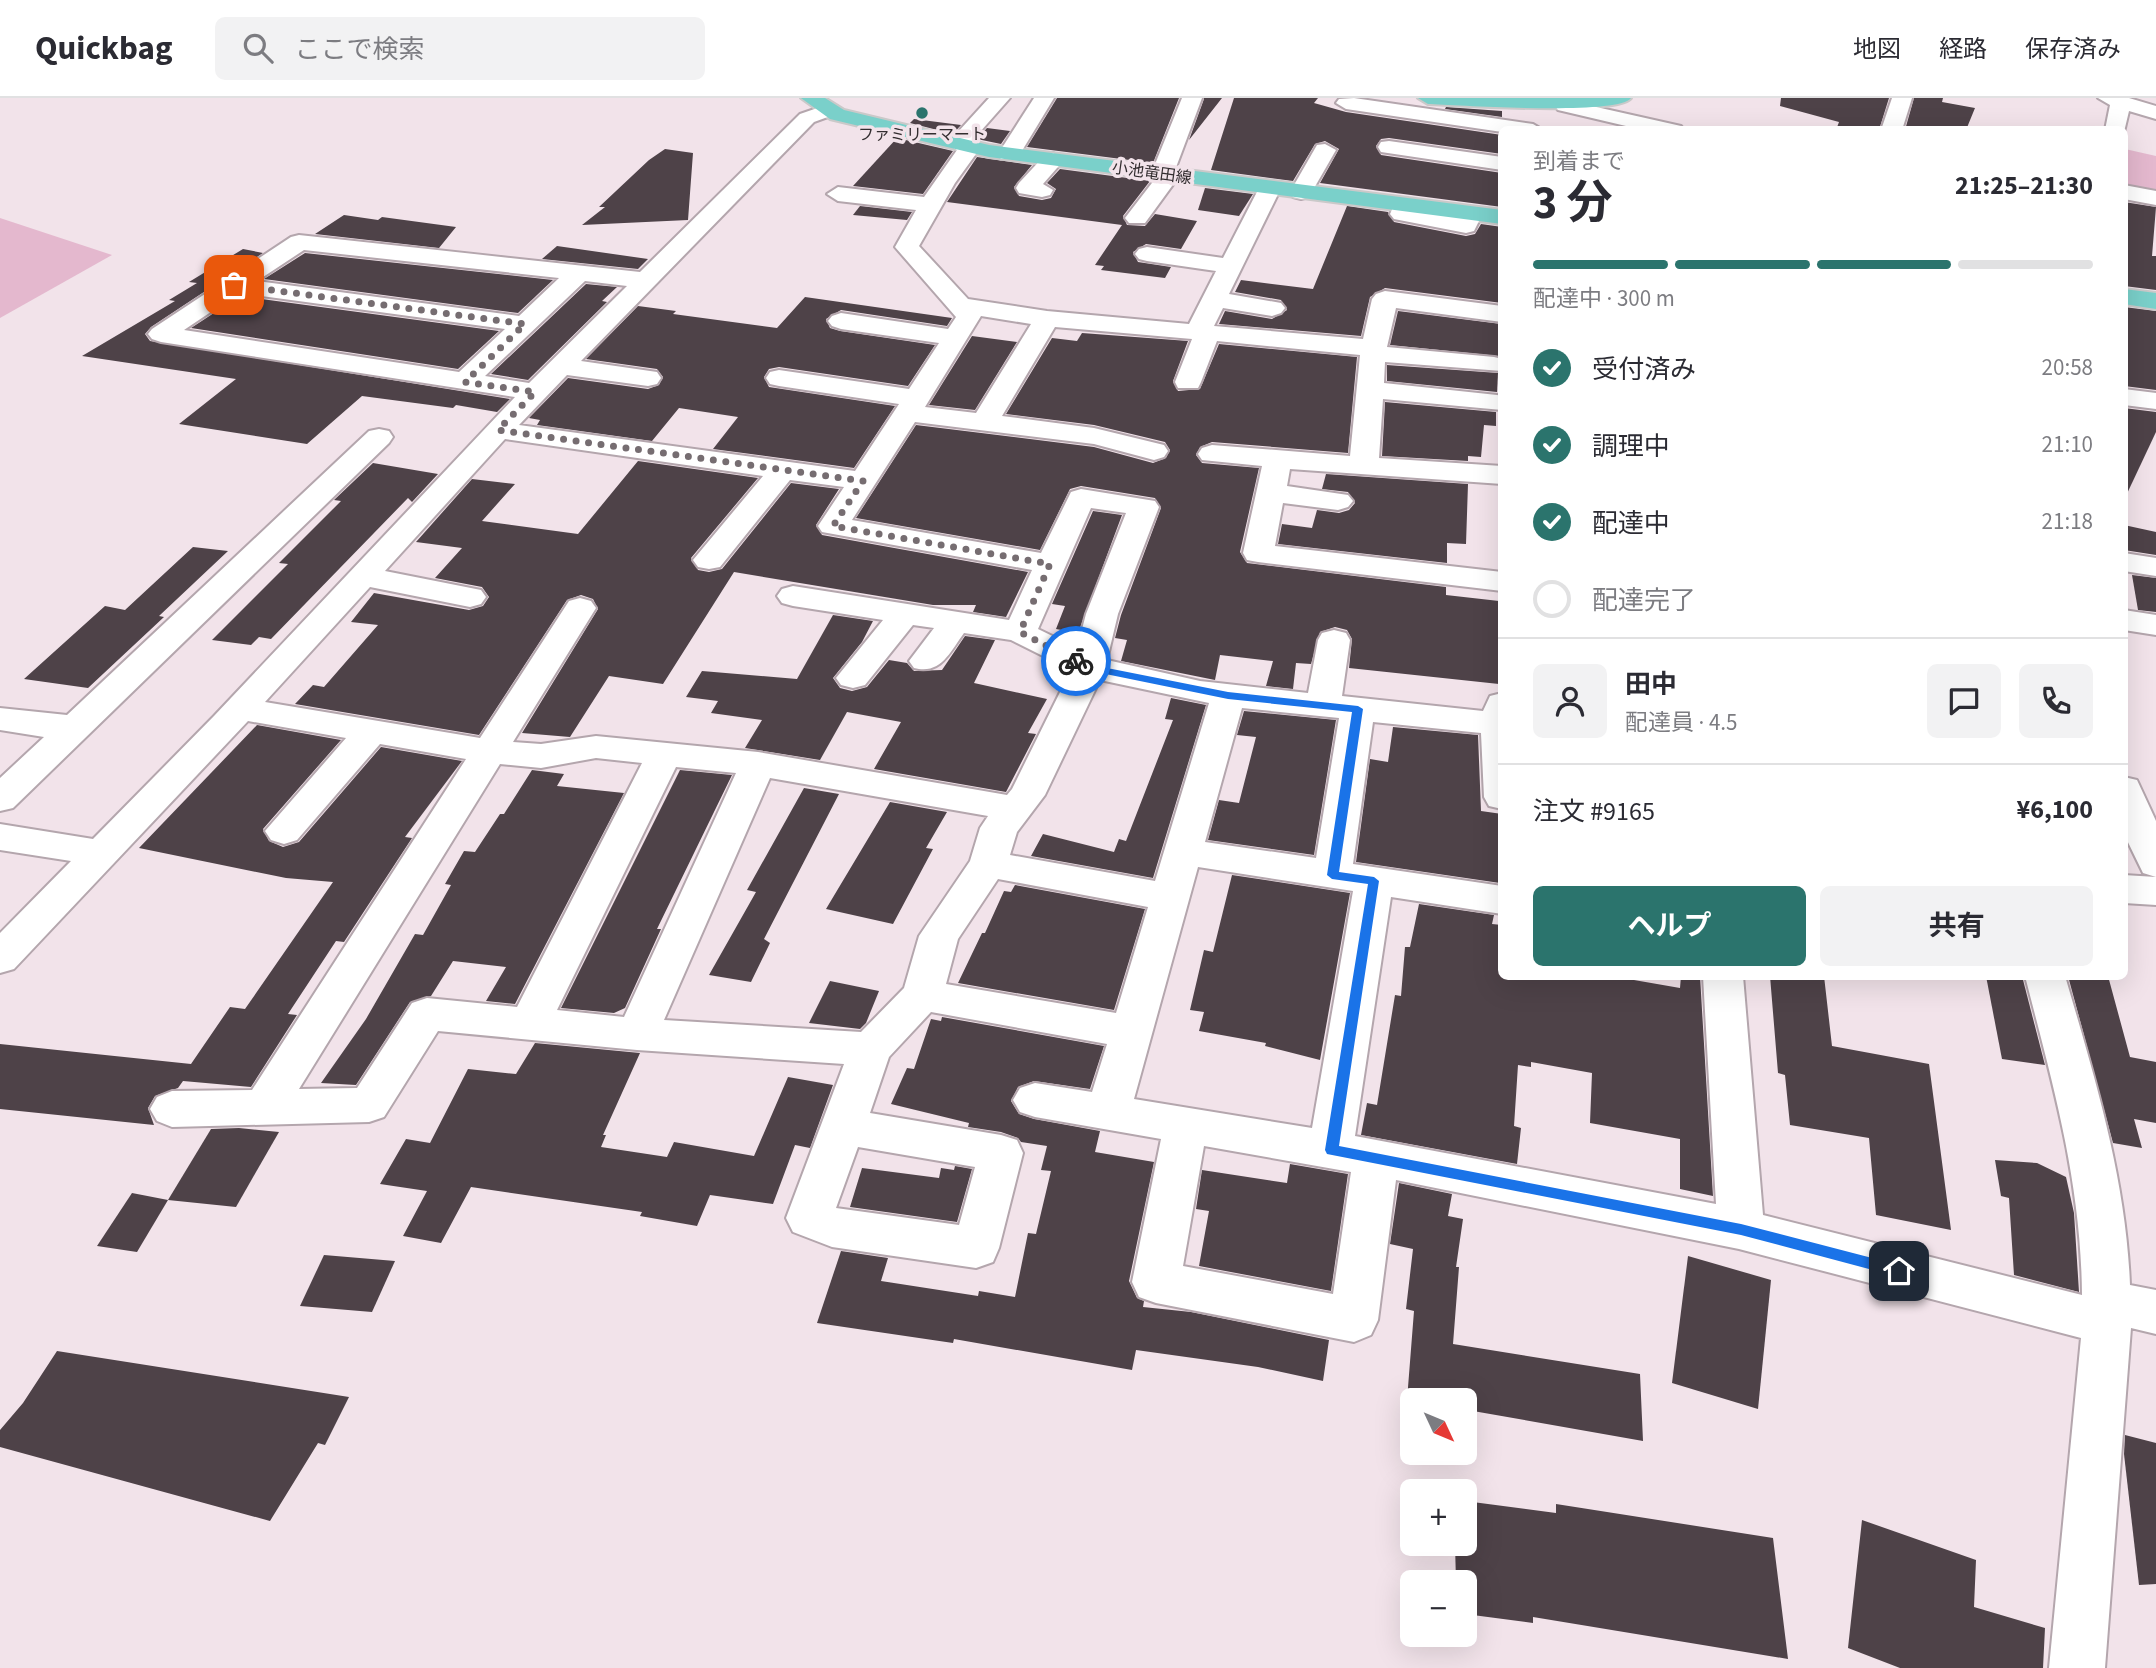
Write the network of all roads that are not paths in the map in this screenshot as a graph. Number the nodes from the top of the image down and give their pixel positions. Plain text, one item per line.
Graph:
1 (1000, 98) edge
2 (1044, 98) edge
3 (1192, 98) edge
4 (1428, 98) edge
5 (1621, 98) edge
6 (1902, 98) edge
7 (1452, 99) edge
8 (2114, 100) edge
9 (1567, 102) edge
10 (1346, 103) dead end
11 (820, 104) edge
12 (2156, 113) edge
13 (1505, 126) edge
14 (1557, 126) edge
15 (1659, 126) edge
16 (1892, 126) edge
17 (2115, 126) edge
18 (964, 146) junction
19 (1390, 147) dead end
20 (1325, 150) dead end
21 (1009, 154) junction
22 (1053, 160) junction
23 (1498, 163) edge
24 (1166, 174) junction
25 (919, 179) dead end
26 (944, 182) junction
27 (1269, 188) junction
28 (1042, 190) dead end
29 (1301, 192) junction
30 (2128, 193) edge
31 (838, 194) dead end
32 (2156, 198) edge
33 (931, 205) junction
34 (1405, 205) joint
35 (1471, 213) joint
36 (1498, 216) edge
37 (1136, 218) dead end
38 (1147, 254) dead end
39 (1229, 265) junction
40 (579, 273) junction
41 (1382, 277) dead end
42 (643, 280) junction
43 (234, 285) junction
44 (2128, 297) edge
45 (1213, 299) junction
46 (2156, 301) edge
47 (1412, 303) junction
48 (960, 305) junction
49 (1272, 308) dead end
50 (1498, 314) edge
51 (1047, 319) junction
52 (841, 321) dead end
53 (525, 324) junction
54 (1202, 332) junction
55 (955, 338) junction
56 (1374, 350) junction
57 (1494, 365) dead end
58 (560, 366) junction
59 (780, 376) dead end
60 (648, 378) dead end
61 (465, 382) junction
62 (1188, 382) dead end
63 (1371, 390) junction
64 (535, 392) junction
65 (2128, 398) edge
66 (2156, 401) edge
67 (1497, 403) dead end
68 (911, 405) junction
69 (984, 423) junction
70 (498, 430) junction
71 (379, 437) dead end
72 (1154, 451) dead end
73 (1212, 454) dead end
74 (1278, 459) junction
75 (1364, 463) junction
76 (782, 471) junction
77 (1498, 475) edge
78 (863, 481) junction
79 (1271, 493) junction
80 (1338, 501) dead end
81 (709, 560) dead end
82 (2128, 563) edge
83 (1050, 564) junction
84 (2156, 567) edge
85 (361, 576) junction
86 (1498, 582) edge
87 (793, 596) dead end
88 (470, 597) dead end
89 (580, 608) dead end
90 (905, 614) junction
91 (2128, 621) edge
92 (956, 622) junction
93 (2156, 625) edge
94 (1020, 632) junction
95 (1334, 640) dead end
96 (926, 661) dead end
97 (1089, 667) junction
98 (853, 678) dead end
99 (1228, 696) junction
100 (1340, 707) junction
101 (240, 709) junction
102 (1498, 712) edge
103 (0, 719) edge
104 (77, 726) junction
105 (371, 732) junction
106 (489, 751) junction
107 (665, 754) junction
108 (758, 764) junction
109 (2128, 798) edge
110 (0, 799) edge
111 (1012, 808) junction
112 (284, 831) dead end
113 (0, 837) edge
114 (1184, 852) junction
115 (101, 853) junction
116 (988, 864) junction
117 (2156, 864) edge
118 (1332, 875) junction
119 (1374, 881) junction
120 (2128, 889) edge
121 (2156, 891) edge
122 (1172, 898) junction
123 (1498, 899) edge
124 (0, 958) edge
125 (1723, 980) edge
126 (2046, 980) edge
127 (922, 995) junction
128 (529, 1024) junction
129 (1130, 1032) junction
130 (637, 1034) junction
131 (871, 1049) junction
132 (1035, 1100) dead end
133 (266, 1105) junction
134 (172, 1108) dead end
135 (1108, 1112) junction
136 (1186, 1125) junction
137 (842, 1126) dead end
138 (1353, 1154) junction
139 (1741, 1229) junction
140 (2106, 1312) junction
141 (2156, 1312) edge
142 (2077, 1668) edge

1 - 18 street
2 - 21 street
3 - 24 street
4 - 7 main road
5 - 9 main road
6 - 16 street
7 - 9 main road
8 - 12 street
8 - 17 street
9 - 14 street
9 - 15 street
10 - 13 street
11 - 18 main road, 小池竜田線
11 - 42 street
18 - 21 main road, 小池竜田線
18 - 26 street
19 - 23 street
20 - 29 street
21 - 22 main road, 小池竜田線
22 - 24 main road, 小池竜田線
22 - 28 street
24 - 27 main road, 小池竜田線
24 - 37 street
25 - 26 street
26 - 33 street
27 - 29 main road, 小池竜田線
27 - 39 street
29 - 34 main road, 小池竜田線
30 - 32 street
31 - 33 street
33 - 48 street
34 - 35 street
35 - 36 main road
38 - 39 street
39 - 45 street
40 - 42 street
40 - 43 street
40 - 53 street
41 - 47 street
42 - 58 street
43 - 53 street
43 - 61 street
44 - 46 main road
45 - 49 street
45 - 54 street
47 - 50 street
47 - 56 street
48 - 51 street
48 - 55 street
51 - 54 street
51 - 69 street
52 - 55 street
53 - 61 street
54 - 56 street
54 - 62 street
55 - 68 street
56 - 57 street
56 - 63 street
58 - 60 street
58 - 64 street
59 - 68 street
61 - 64 street
63 - 67 street
63 - 75 street
64 - 70 street
65 - 66 street
68 - 69 street
68 - 78 street
69 - 72 street
70 - 76 street
70 - 85 street
71 - 104 street
73 - 74 street
74 - 75 street
74 - 79 street
75 - 77 street
76 - 78 street
76 - 81 street
78 - 83 street
79 - 80 street
79 - 86 street
82 - 84 street
83 - 94 street
83 - 97 street
85 - 88 street
85 - 101 street
87 - 90 street
89 - 106 street
90 - 92 street
90 - 98 street
91 - 93 street
92 - 94 street
92 - 96 street
94 - 97 street
95 - 100 street
97 - 99 street
97 - 111 street
99 - 100 street
99 - 114 street
100 - 102 street
100 - 118 street
101 - 105 street
101 - 115 street
103 - 104 street
104 - 110 street
105 - 106 street
105 - 112 street
106 - 107 street
106 - 133 street
107 - 108 street
107 - 128 street
108 - 111 street
108 - 130 street
109 - 117 street
111 - 116 street
113 - 115 street
114 - 118 street
114 - 122 street
115 - 124 street
116 - 122 street
116 - 127 street
118 - 119 street
119 - 123 street
119 - 138 street
120 - 121 street
122 - 129 street
125 - 139 street
126 - 140 street
127 - 129 street
127 - 131 street
128 - 130 street
128 - 133 street
129 - 135 street
130 - 131 street
131 - 137 street
132 - 135 street
133 - 134 street
135 - 136 street
136 - 138 street
136 - 138 street
138 - 139 street
139 - 140 street
140 - 141 street
140 - 142 street

